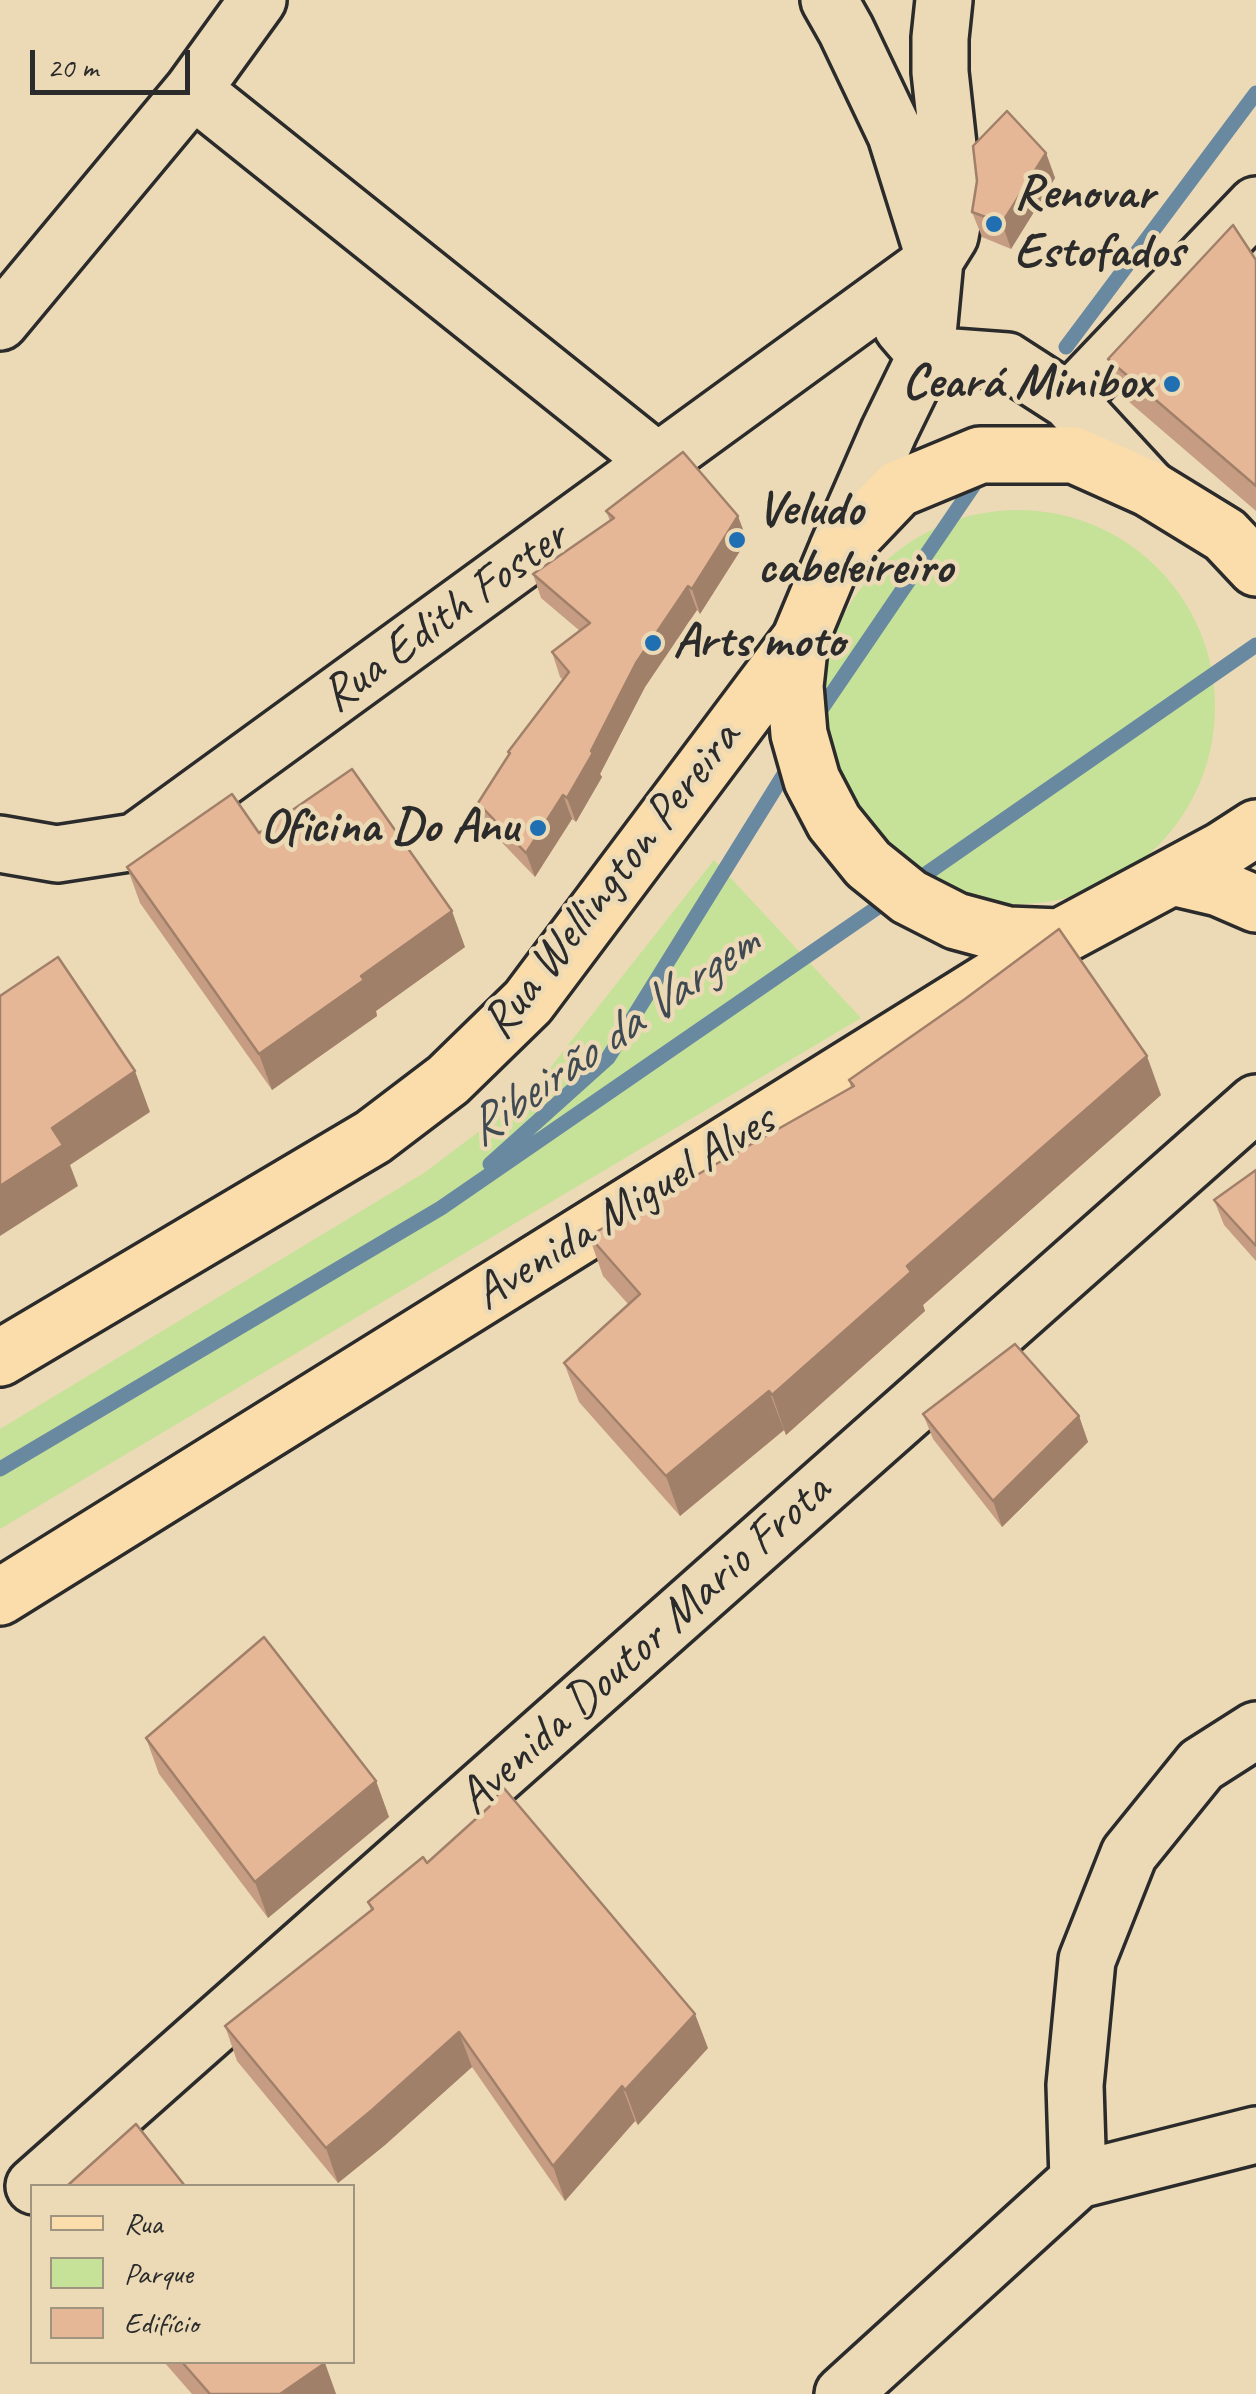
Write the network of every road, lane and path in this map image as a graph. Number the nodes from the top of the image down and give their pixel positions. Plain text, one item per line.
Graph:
1 (258, 0) edge
2 (829, 0) edge
3 (944, 0) edge
4 (193, 90) junction
5 (1256, 205) edge
6 (935, 260) junction
7 (865, 311) junction
8 (0, 322) edge
9 (926, 356) junction
10 (1069, 401) junction
11 (658, 462) junction
12 (1150, 489) junction
13 (835, 555) junction
14 (1247, 557) edge
15 (800, 640) junction
16 (1256, 800) edge
17 (1245, 843) edge
18 (0, 844) edge
19 (1172, 876) junction
20 (1256, 904) edge
21 (1060, 936) junction
22 (1256, 1102) edge
23 (0, 1358) edge
24 (0, 1598) edge
25 (1256, 1730) edge
26 (1256, 2136) edge
27 (1078, 2180) junction
28 (36, 2184) edge
29 (30, 2190) edge
30 (0, 2217) edge
31 (843, 2394) edge

1 - 4 street
2 - 6 street
3 - 6 street
4 - 8 street
4 - 11 street
5 - 10 street
6 - 7 street, Rua Edith Foster
6 - 9 street
7 - 9 street
7 - 11 street, Rua Edith Foster
9 - 10 street
9 - 13 street
10 - 12 street
11 - 18 street, Rua Edith Foster
12 - 13 main road
12 - 14 main road
13 - 15 main road
15 - 21 main road
15 - 23 main road, Rua Wellington Pereira
16 - 17 main road
17 - 19 main road, Avenida Miguel Alves
19 - 20 main road
19 - 21 main road, Avenida Miguel Alves
21 - 24 main road, Avenida Miguel Alves
22 - 28 street, Avenida Doutor Mario Frota
25 - 27 street
26 - 27 street
27 - 31 street
29 - 30 street, Avenida Doutor Mario Frota

